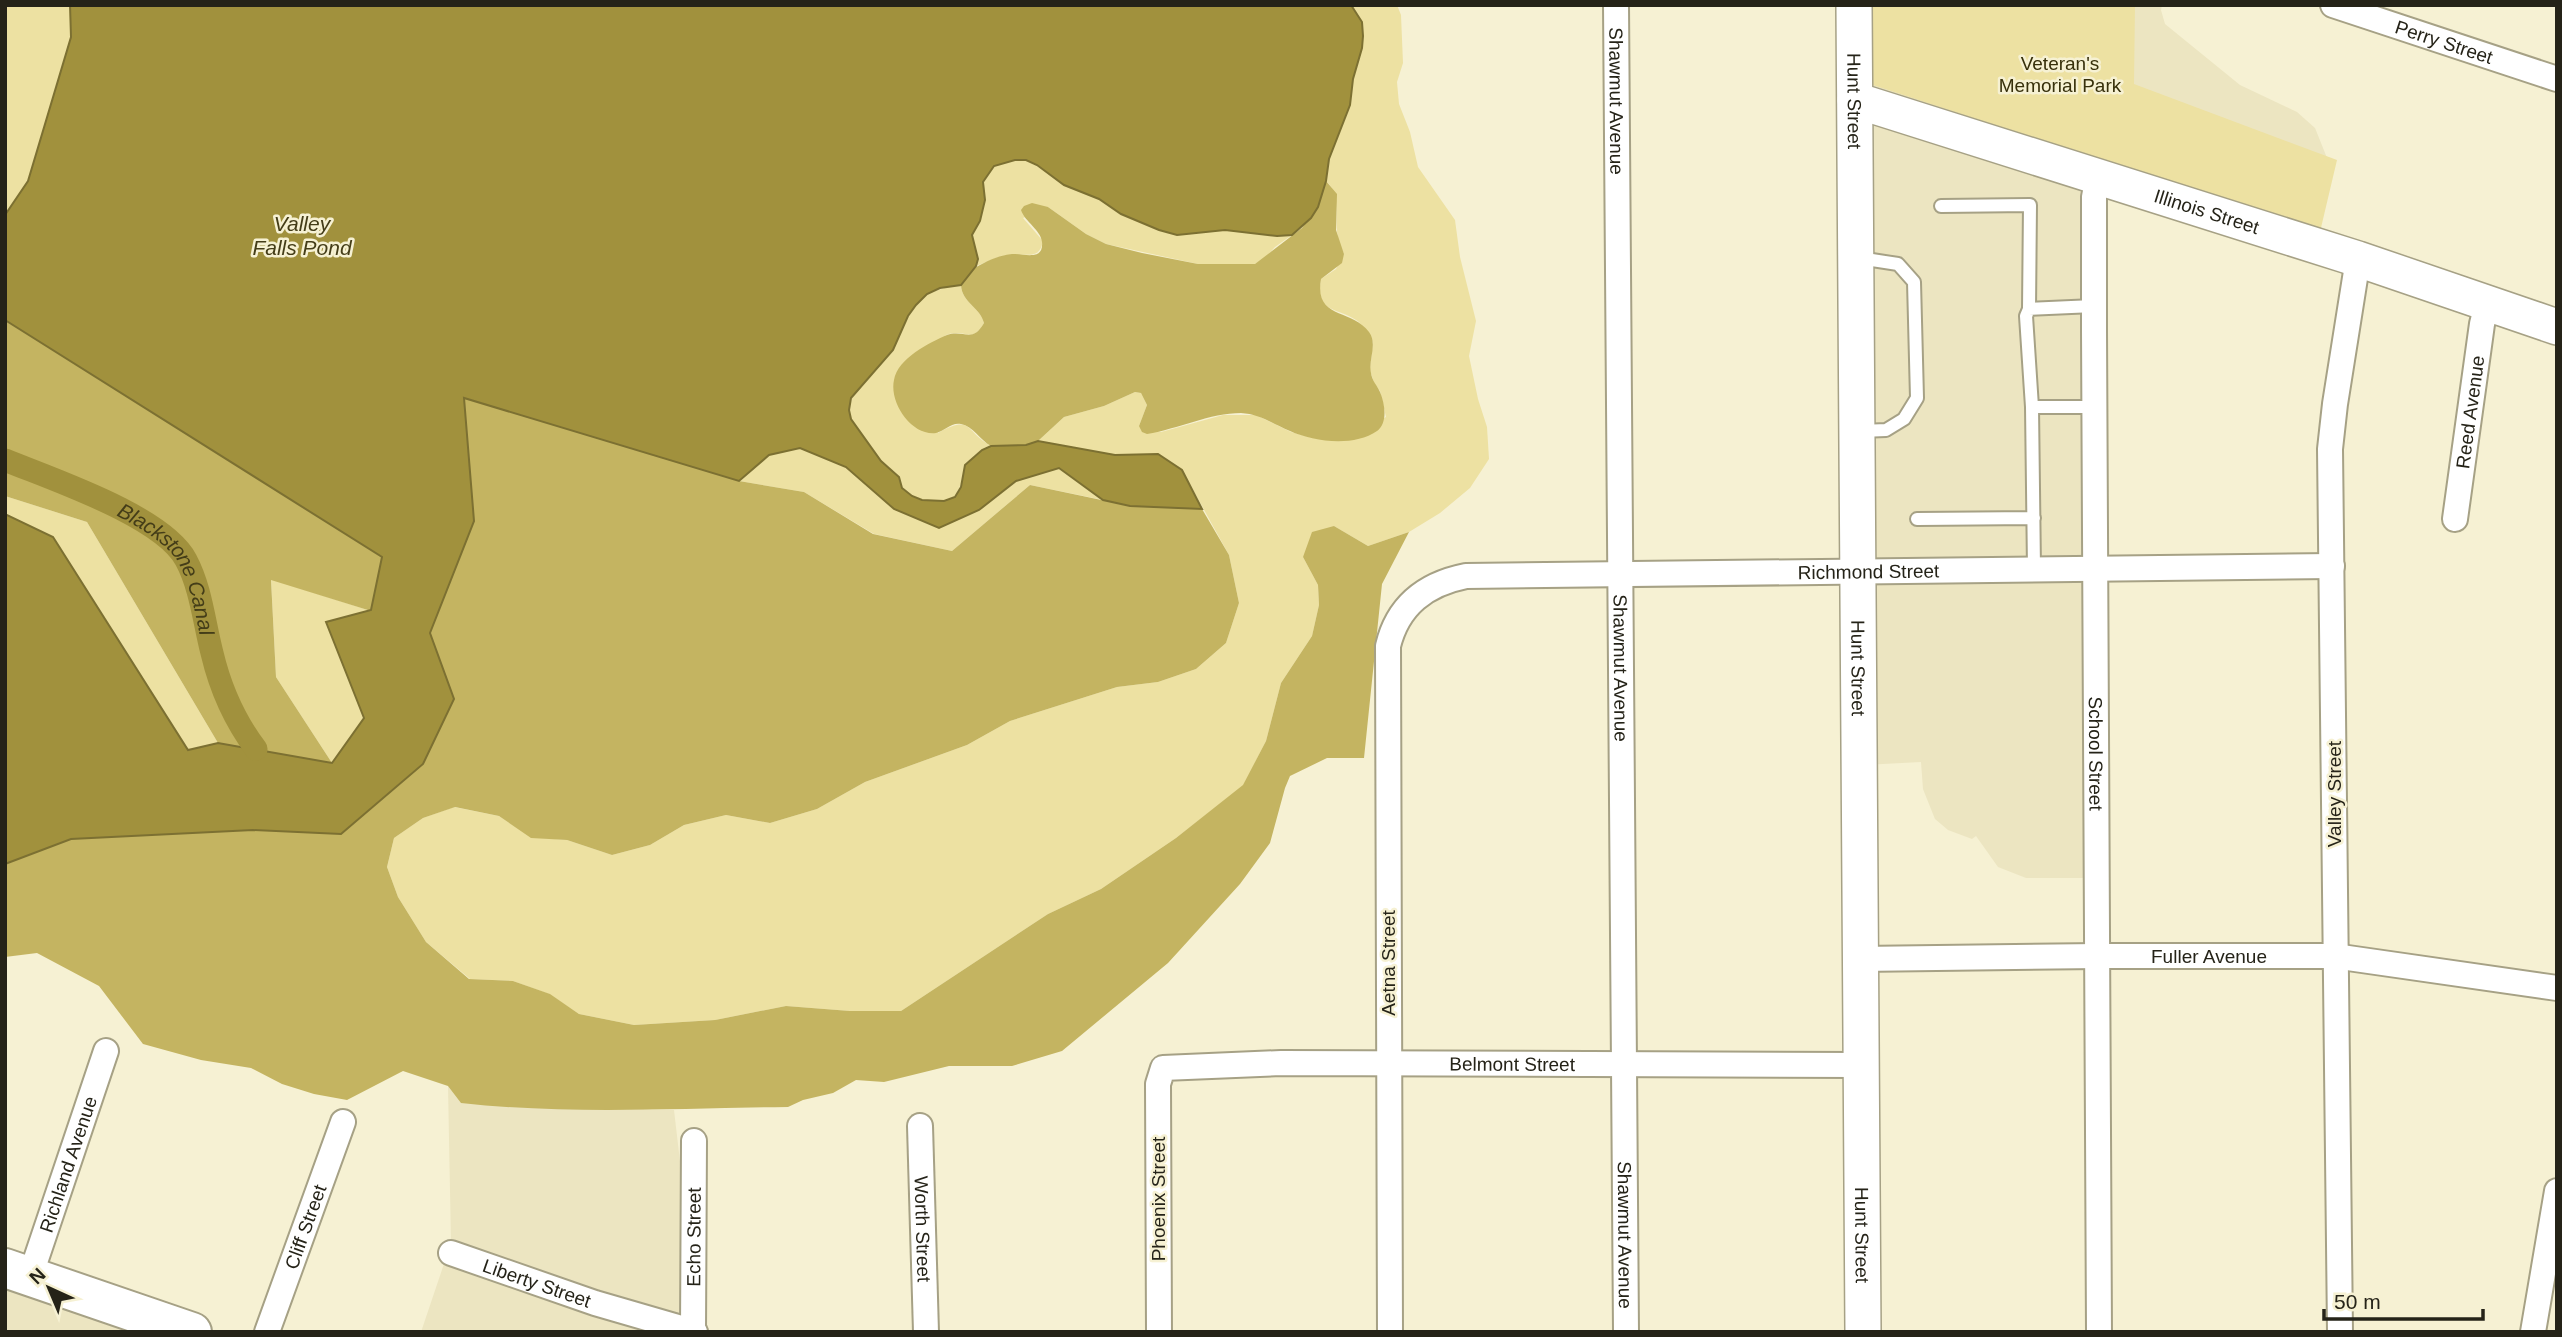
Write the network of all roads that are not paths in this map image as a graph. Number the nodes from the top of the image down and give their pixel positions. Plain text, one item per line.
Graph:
1 (1616, 5) edge
2 (1854, 5) edge
3 (2333, 5) edge
4 (2557, 79) edge
5 (1855, 100) junction
6 (2098, 176) junction
7 (1941, 206) dead end
8 (1856, 257) junction
9 (2358, 259) junction
10 (2487, 304) junction
11 (2094, 306) junction
12 (2029, 309) junction
13 (2557, 327) edge
14 (2032, 407) junction
15 (2095, 407) junction
16 (1857, 431) junction
17 (2034, 518) junction
18 (1917, 519) dead end
19 (2455, 519) dead end
20 (2332, 566) junction
21 (2097, 568) junction
22 (2034, 569) junction
23 (1857, 571) junction
24 (1621, 573) junction
25 (1413, 602) joint
26 (2099, 956) junction
27 (2334, 956) junction
28 (1859, 959) junction
29 (2557, 988) edge
30 (106, 1051) dead end
31 (1625, 1065) junction
32 (1861, 1065) junction
33 (1387, 1066) junction
34 (1163, 1068) joint
35 (343, 1122) dead end
36 (920, 1126) dead end
37 (695, 1141) dead end
38 (2557, 1191) edge
39 (451, 1253) dead end
40 (18, 1273) edge
41 (620, 1322) edge
42 (147, 1324) edge
43 (694, 1331) edge
44 (192, 1332) edge
45 (267, 1332) edge
46 (926, 1332) edge
47 (1159, 1332) edge
48 (1390, 1332) edge
49 (1626, 1332) edge
50 (1863, 1332) edge
51 (2099, 1332) edge
52 (2340, 1332) edge
53 (2533, 1332) edge

1 - 24 street, Shawmut Avenue
2 - 5 main road, Hunt Street
3 - 4 street, Perry Street
5 - 6 main road, Illinois Street
5 - 8 main road, Hunt Street
6 - 9 main road, Illinois Street
6 - 11 street, School Street
7 - 12 lane
8 - 16 main road, Hunt Street
8 - 16 lane
9 - 10 main road, Illinois Street
9 - 20 street, Valley Street
10 - 13 main road, Illinois Street
10 - 19 street, Reed Avenue
11 - 12 lane
11 - 15 street, School Street
12 - 14 lane
14 - 15 lane
14 - 17 lane
15 - 21 street, School Street
16 - 23 main road, Hunt Street
17 - 18 lane
17 - 22 lane
20 - 21 street, Richmond Street
20 - 27 street, Valley Street
21 - 22 street, Richmond Street
21 - 26 street, School Street
22 - 23 street, Richmond Street
23 - 24 street, Richmond Street
23 - 28 main road, Hunt Street
24 - 25 street, Richmond Street
24 - 31 street, Shawmut Avenue
25 - 33 street, Aetna Street
26 - 27 street, Fuller Avenue
26 - 28 street, Fuller Avenue
26 - 51 street, School Street
27 - 29 street, Fuller Avenue
27 - 52 street, Valley Street
28 - 32 main road, Hunt Street
30 - 40 street, Richland Avenue
31 - 32 street, Belmont Street
31 - 33 street, Belmont Street
31 - 49 street, Shawmut Avenue
32 - 50 main road, Hunt Street
33 - 34 street, Belmont Street
33 - 48 street, Aetna Street
34 - 47 street, Phoenix Street
35 - 45 street, Cliff Street
36 - 46 street, Worth Street
37 - 43 street, Echo Street
38 - 53 street
39 - 41 street, Liberty Street
40 - 42 main road
41 - 43 street, Liberty Street
42 - 44 main road

